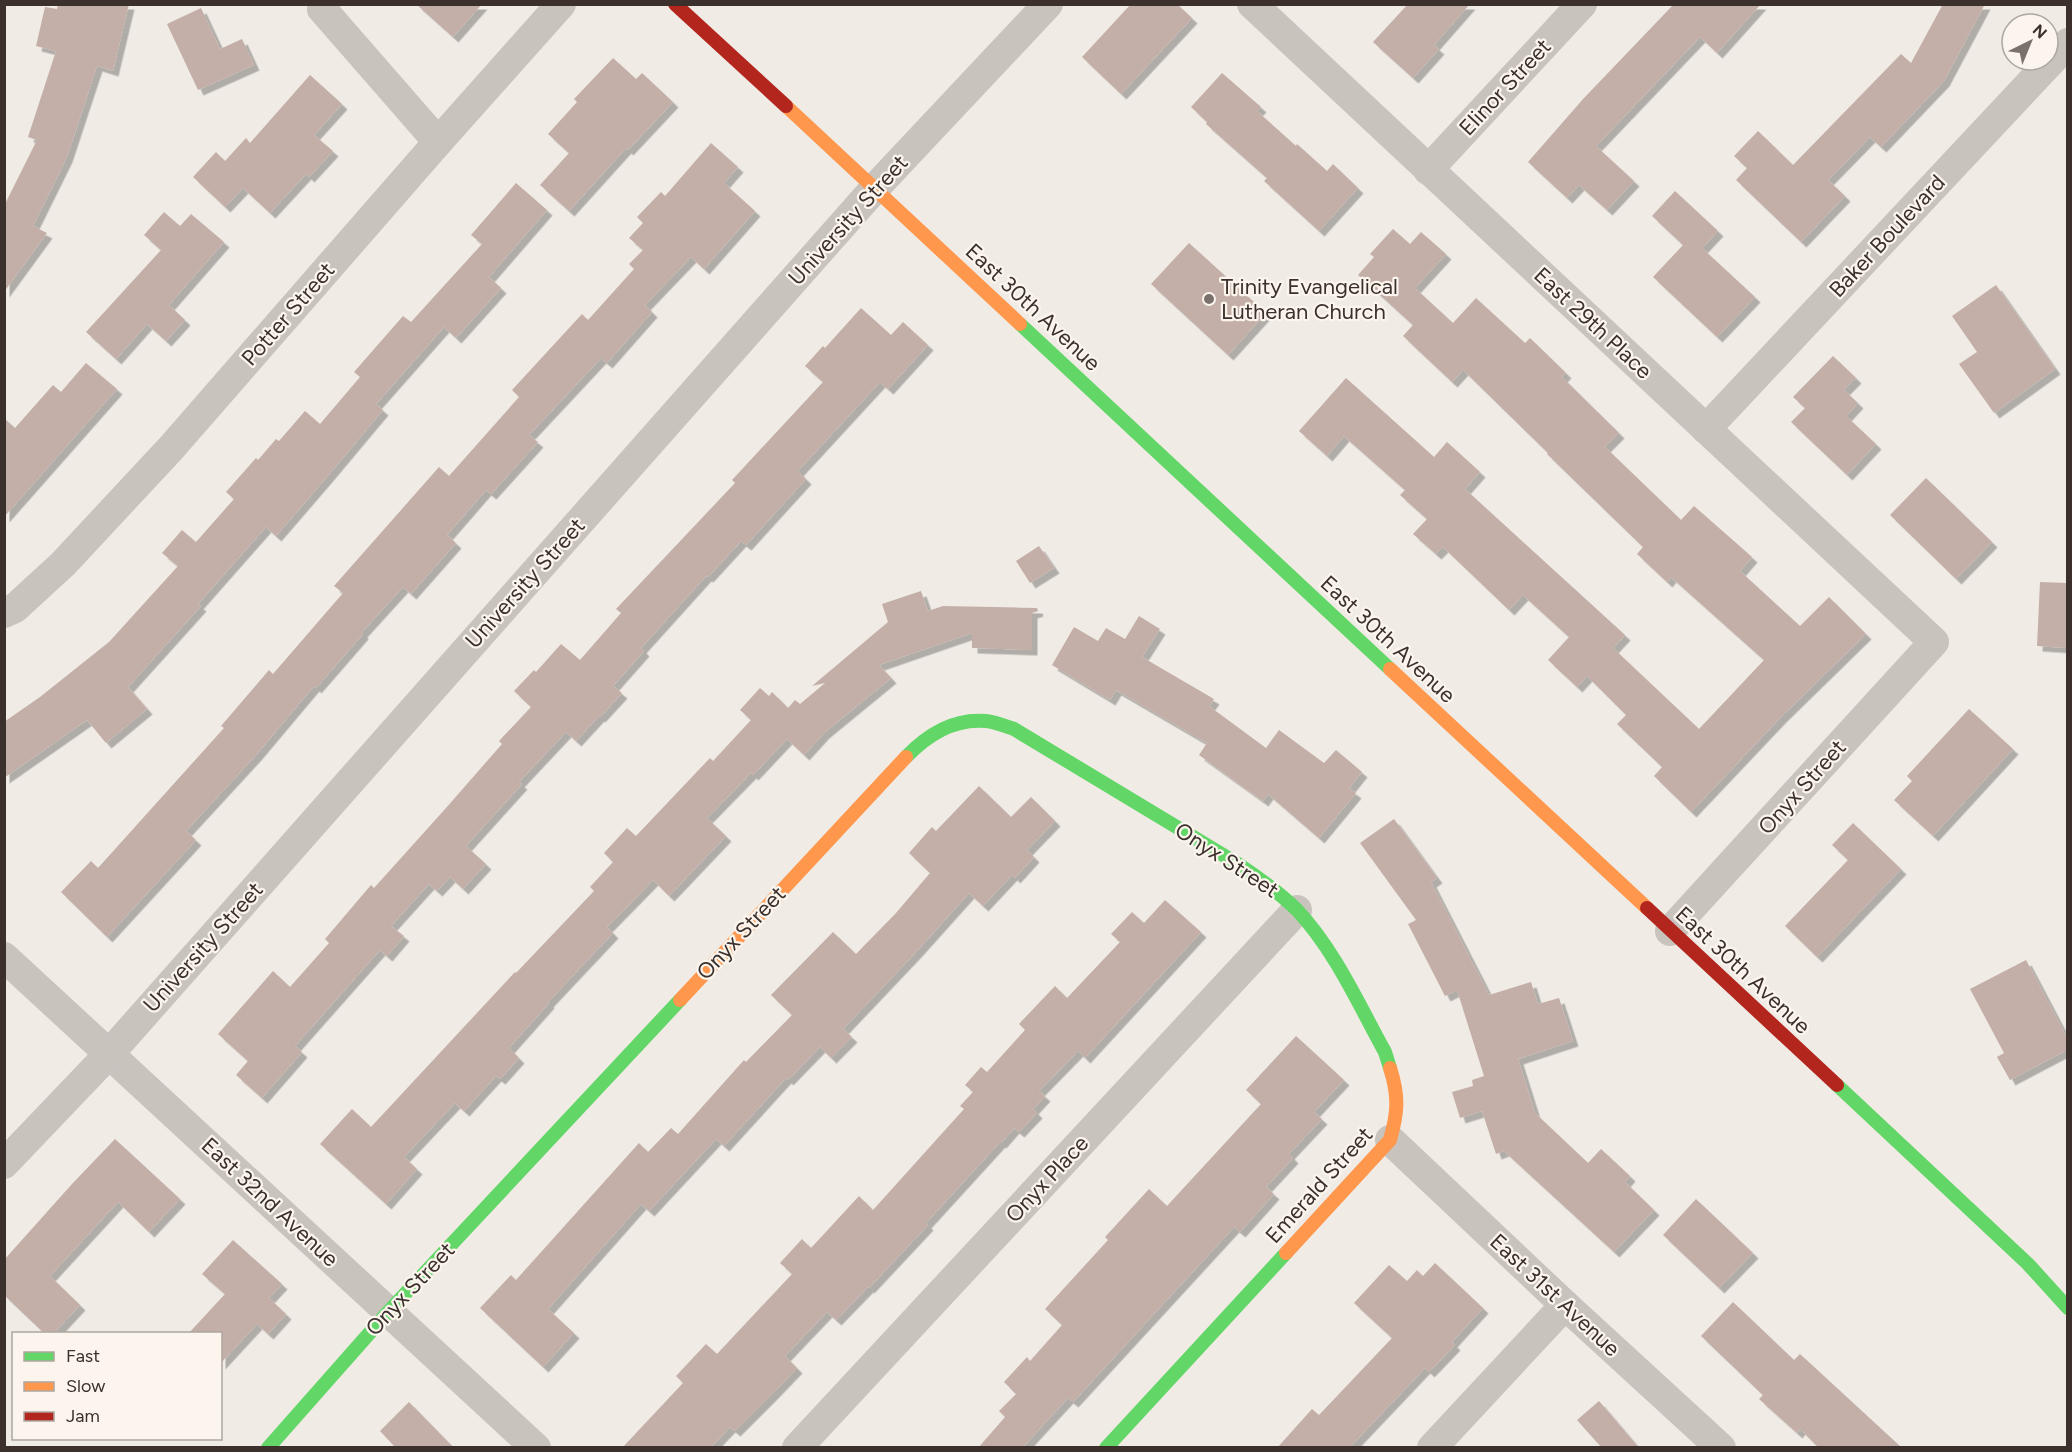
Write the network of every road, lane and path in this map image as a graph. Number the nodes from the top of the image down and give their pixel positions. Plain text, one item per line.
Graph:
1 (561, 4) edge
2 (675, 4) edge
3 (1048, 4) edge
4 (1251, 4) edge
5 (1582, 4) edge
6 (322, 9) dead end
7 (2067, 43) edge
8 (438, 142) junction
9 (1428, 170) junction
10 (875, 188) junction
11 (1706, 429) junction
12 (4, 613) edge
13 (1934, 642) joint
14 (1297, 910) junction
15 (1670, 931) junction
16 (4, 957) edge
17 (109, 1054) junction
18 (1390, 1140) junction
19 (4, 1164) edge
20 (1565, 1305) junction
21 (2067, 1308) edge
22 (389, 1311) junction
23 (1719, 1447) edge
24 (268, 1448) edge
25 (537, 1448) edge
26 (797, 1448) edge
27 (1106, 1448) edge
28 (1432, 1448) edge

1 - 8 street, Potter Street
2 - 10 street, East 30th Avenue
3 - 10 street, University Street
4 - 9 street, East 29th Place
5 - 9 street, Elinor Street
6 - 8 street
7 - 11 street, Baker Boulevard
8 - 12 street, Potter Street
9 - 11 street, East 29th Place
10 - 15 street, East 30th Avenue
10 - 17 street, University Street
11 - 13 street, East 29th Place
13 - 15 street, Onyx Street
14 - 18 street, Emerald Street
14 - 22 street, Onyx Street
14 - 26 street, Onyx Place
15 - 21 street, East 30th Avenue
16 - 17 street, East 32nd Avenue
17 - 19 street, University Street
17 - 22 street, East 32nd Avenue
18 - 20 street, East 31st Avenue
18 - 27 street, Emerald Street
20 - 23 street, East 31st Avenue
20 - 28 street
22 - 24 street, Onyx Street
22 - 25 street, East 32nd Avenue

